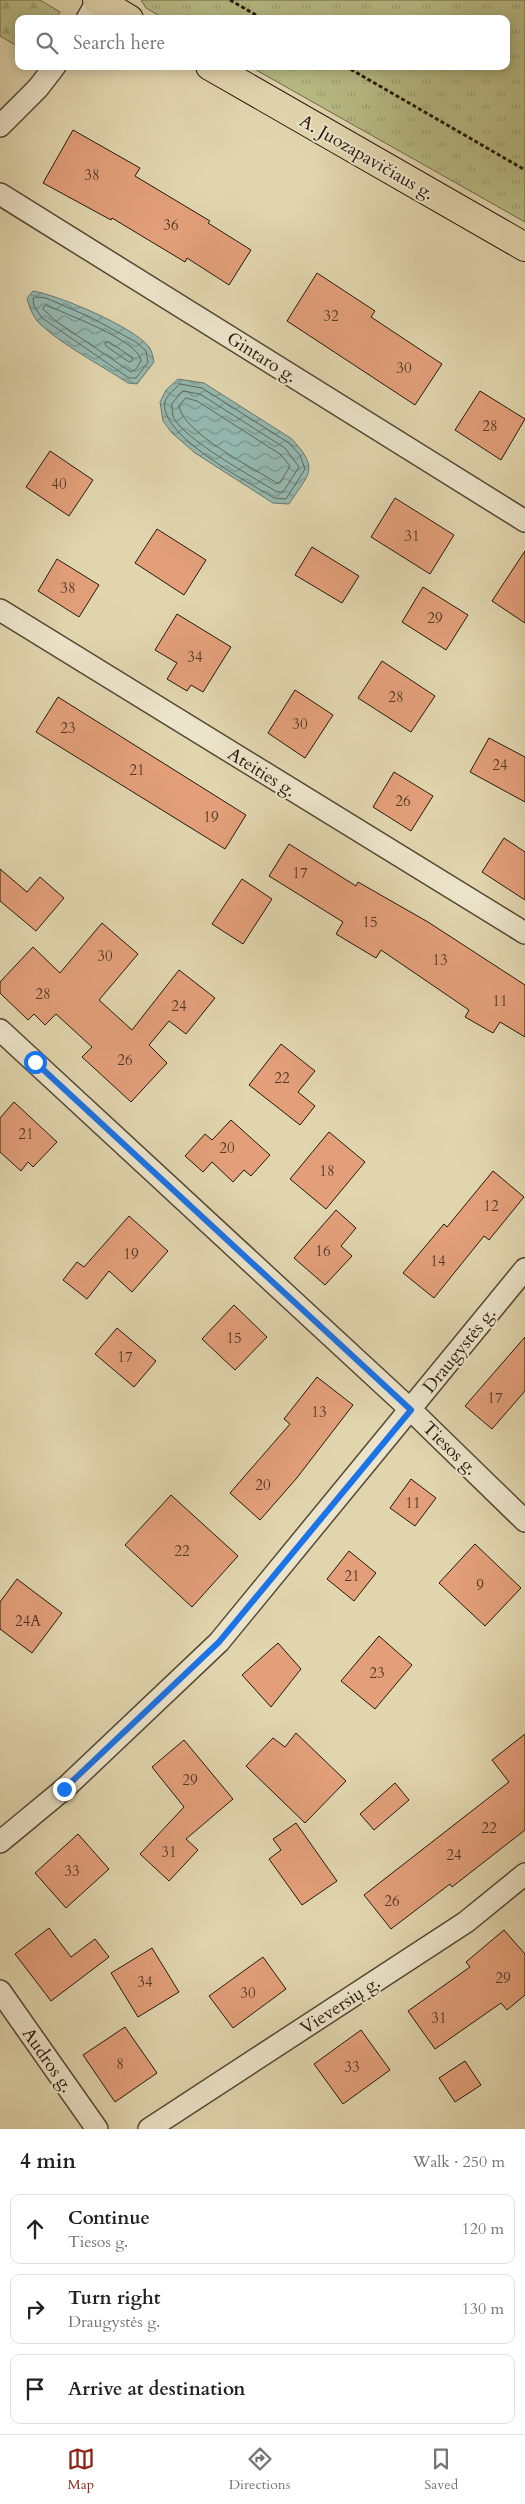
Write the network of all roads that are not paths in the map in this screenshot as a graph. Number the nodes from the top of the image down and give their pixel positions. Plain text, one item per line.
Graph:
1 (98, 0) edge
2 (89, 15) edge
3 (122, 15) edge
4 (52, 70) edge
5 (217, 70) edge
6 (0, 126) edge
7 (0, 194) edge
8 (525, 247) edge
9 (525, 521) edge
10 (0, 610) edge
11 (525, 933) edge
12 (0, 1030) edge
13 (525, 1269) edge
14 (411, 1410) junction
15 (525, 1521) edge
16 (0, 1842) edge
17 (525, 1874) edge
18 (0, 1991) edge
19 (97, 2129) edge
20 (149, 2129) edge

1 - 2 street
1 - 3 main road
4 - 6 street
5 - 8 main road, A. Juozapavičiaus g.
7 - 9 street, Gintaro g.
10 - 11 street, Ateities g.
12 - 14 street, Tiesos g.
13 - 14 street, Draugystės g.
14 - 15 street, Tiesos g.
14 - 16 street, Draugystės g.
17 - 20 street, Vieversių g.
18 - 19 street, Audros g.

